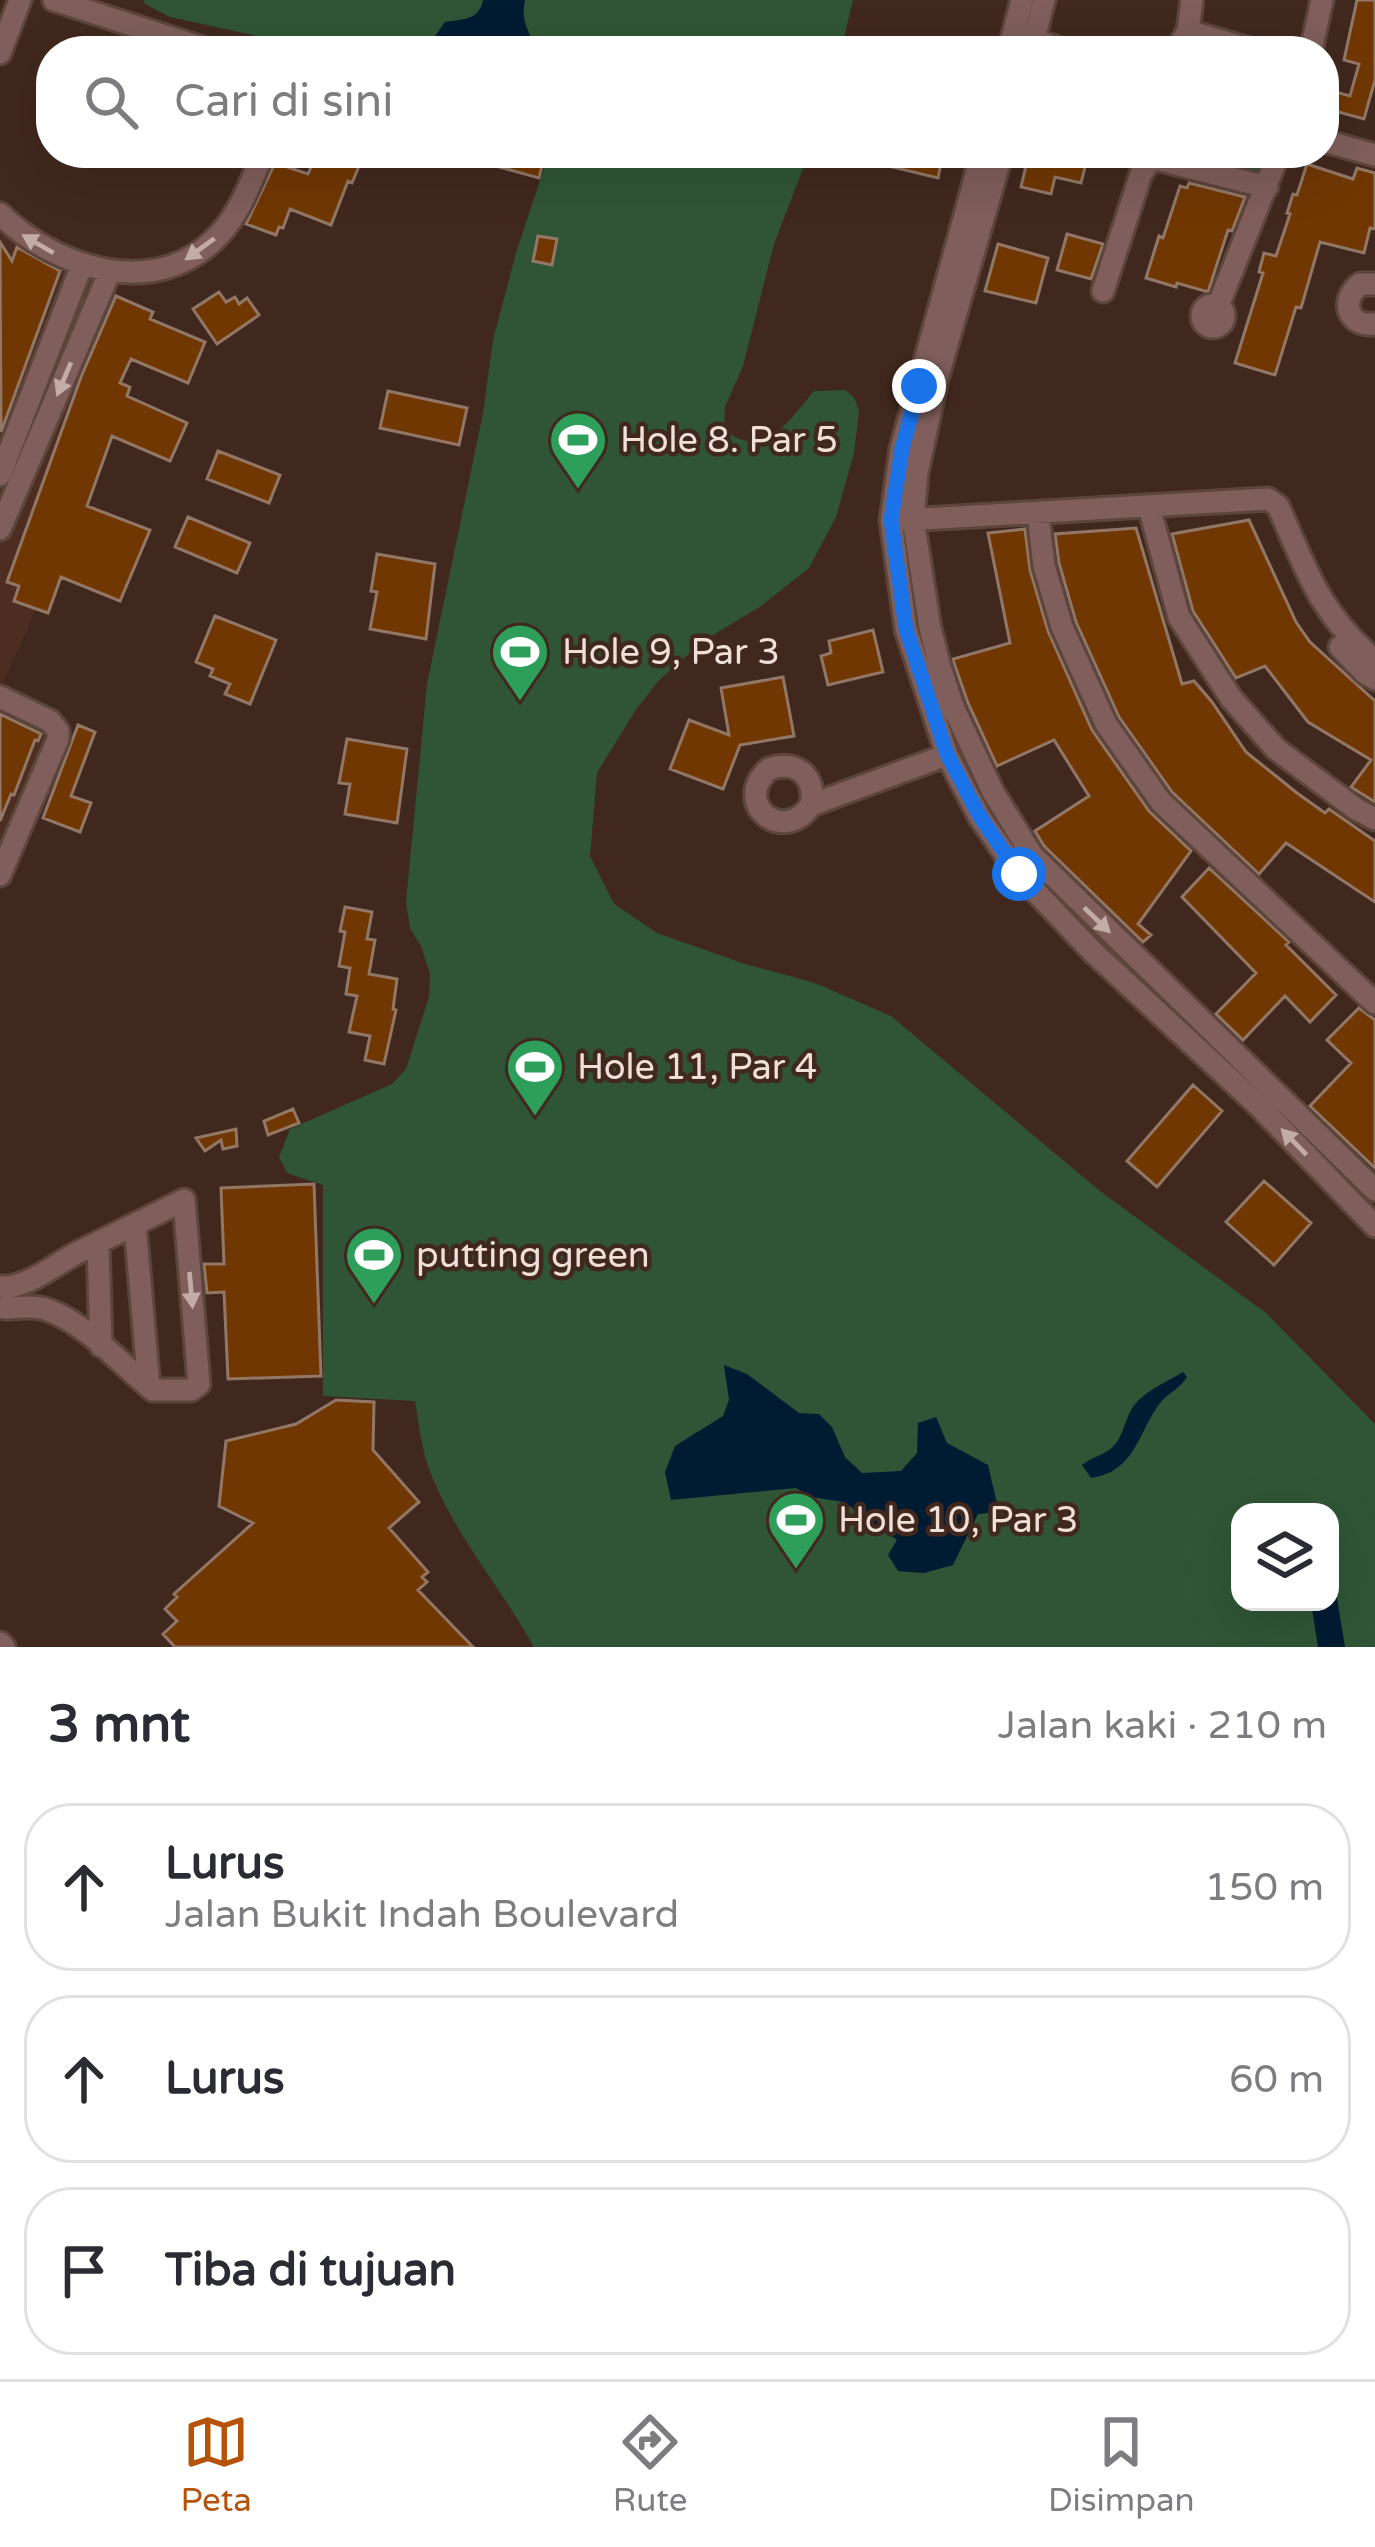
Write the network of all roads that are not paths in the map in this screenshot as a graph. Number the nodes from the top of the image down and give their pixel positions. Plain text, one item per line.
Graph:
1 (20, 0) edge
2 (54, 0) edge
3 (1022, 0) edge
4 (1044, 0) edge
5 (1192, 0) edge
6 (1322, 0) edge
7 (166, 36) edge
8 (1022, 36) edge
9 (1026, 36) edge
10 (1183, 36) edge
11 (1314, 36) edge
12 (0, 53) edge
13 (1339, 145) edge
14 (1375, 155) edge
15 (256, 168) edge
16 (978, 168) edge
17 (998, 168) edge
18 (1145, 168) edge
19 (1197, 168) edge
20 (1274, 168) edge
21 (1267, 187) junction
22 (0, 214) edge
23 (82, 265) junction
24 (110, 271) junction
25 (1374, 282) edge
26 (1102, 291) dead end
27 (1218, 306) dead end
28 (1375, 324) edge
29 (0, 475) edge
30 (1245, 501) junction
31 (1149, 507) junction
32 (1038, 514) junction
33 (902, 520) junction
34 (0, 529) edge
35 (1375, 660) edge
36 (1375, 679) edge
37 (0, 697) edge
38 (947, 754) junction
39 (811, 805) dead end
40 (1375, 819) edge
41 (0, 875) edge
42 (1375, 1003) edge
43 (1266, 1099) junction
44 (1375, 1190) edge
45 (135, 1224) junction
46 (1375, 1226) edge
47 (98, 1244) junction
48 (1, 1302) edge
49 (101, 1346) junction
50 (149, 1387) junction

1 - 12 street
2 - 7 street
3 - 8 street
4 - 9 street
5 - 10 street
6 - 11 street
13 - 14 street
15 -> 24 street
16 - 33 street
17 - 33 street
18 - 26 street
19 - 21 street
20 - 21 street
21 - 27 street
23 -> 22 street
23 - 24 street
23 - 29 street
24 -> 34 street
25 - 28 street
30 - 31 street
30 - 35 street
30 - 36 street
31 - 32 street
31 - 40 street
32 - 33 street
32 - 42 street
33 - 38 street
33 -> 43 street
37 - 41 street
38 - 39 street
38 - 43 street
43 - 44 street
46 -> 43 street
45 - 47 street
45 - 50 street
45 -> 50 street
47 - 48 street
47 - 49 street
48 - 49 street
49 - 50 street

